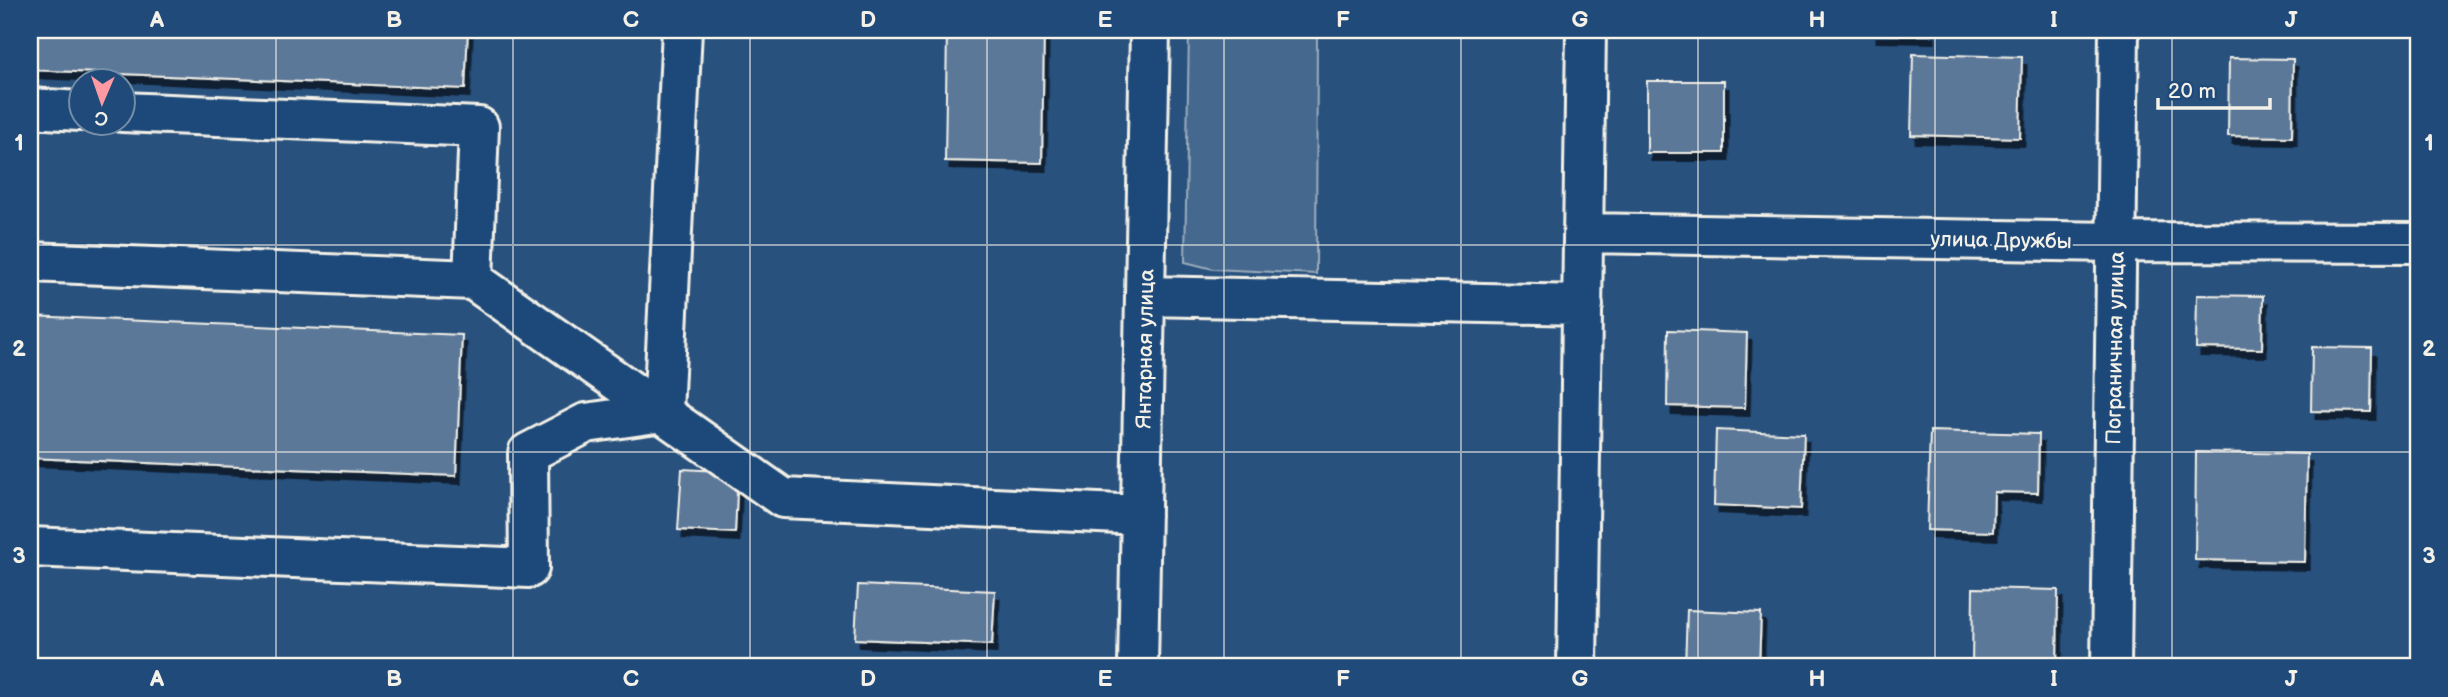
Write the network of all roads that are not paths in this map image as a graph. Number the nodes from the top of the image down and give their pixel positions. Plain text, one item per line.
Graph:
1 (682, 30) edge
2 (1150, 30) edge
3 (1586, 30) edge
4 (2119, 30) edge
5 (30, 108) edge
6 (66, 110) edge
7 (136, 113) edge
8 (1584, 233) junction
9 (2116, 242) junction
10 (2418, 243) edge
11 (30, 262) edge
12 (473, 280) junction
13 (1146, 296) junction
14 (1583, 305) junction
15 (663, 412) junction
16 (1141, 516) junction
17 (30, 547) edge
18 (1138, 667) edge
19 (1577, 667) edge
20 (2110, 667) edge

1 - 15 street
2 - 13 street, Янтарная улица
3 - 8 street
4 - 9 street, Пограничная улица
5 - 6 street
7 - 12 street
8 - 9 street, улица Дружбы
8 - 14 street
9 - 10 street, улица Дружбы
9 - 20 street, Пограничная улица
11 - 12 street
12 - 15 street
13 - 14 street
13 - 16 street, Янтарная улица
14 - 19 street
15 - 16 street
15 - 17 street
16 - 18 street, Янтарная улица

